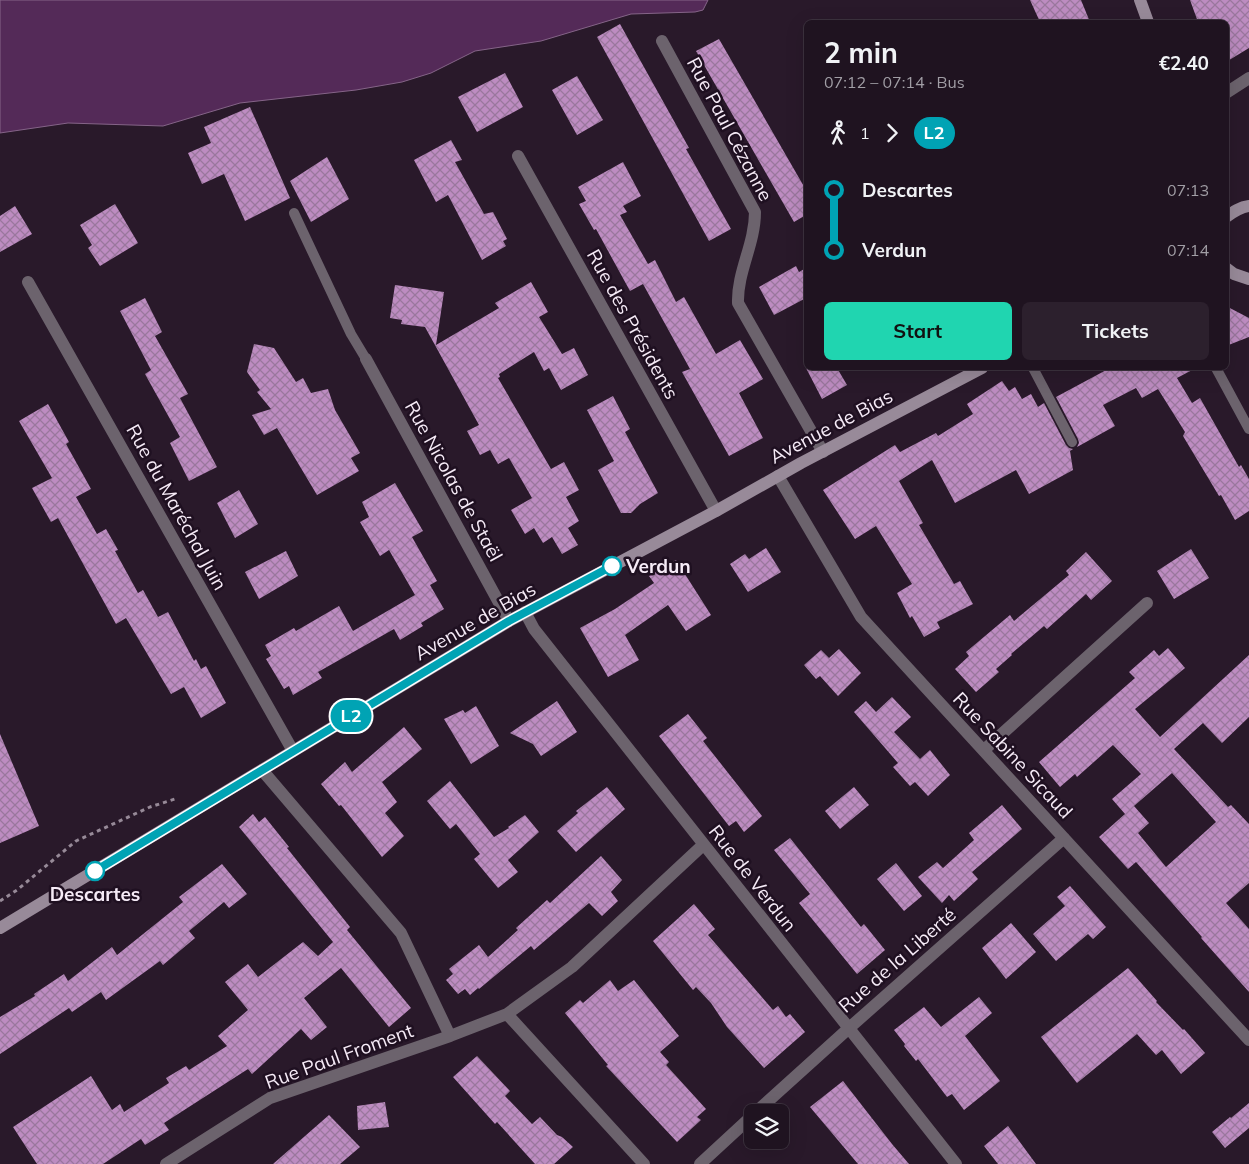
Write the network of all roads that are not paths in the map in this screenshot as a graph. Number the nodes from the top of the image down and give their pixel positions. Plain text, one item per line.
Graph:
1 (1140, 0) edge
2 (1147, 20) edge
3 (662, 41) dead end
4 (1249, 78) edge
5 (1229, 91) edge
6 (518, 156) dead end
7 (1249, 206) edge
8 (1229, 212) edge
9 (294, 213) dead end
10 (1229, 270) edge
11 (1249, 279) edge
12 (28, 282) dead end
13 (366, 359) joint
14 (978, 370) edge
15 (1034, 370) edge
16 (1217, 370) edge
17 (1249, 429) edge
18 (1072, 442) dead end
19 (823, 452) junction
20 (778, 476) junction
21 (716, 511) junction
22 (1147, 603) dead end
23 (525, 612) junction
24 (509, 621) junction
25 (984, 750) junction
26 (293, 751) junction
27 (262, 770) junction
28 (1064, 838) junction
29 (703, 845) junction
30 (0, 928) edge
31 (507, 1014) junction
32 (848, 1029) junction
33 (450, 1036) junction
34 (1249, 1040) edge
35 (765, 1104) edge
36 (744, 1123) edge
37 (166, 1164) edge
38 (644, 1164) edge
39 (700, 1164) edge
40 (956, 1164) edge

1 - 2 street
3 - 19 street, Rue Paul Cézanne
4 - 5 street
6 - 21 street, Rue des Présidents
7 - 8 street
9 - 13 lane
10 - 11 street
12 - 26 street, Rue du Maréchal Juin
13 - 24 street, Rue Nicolas de Staël
14 - 19 street, Avenue de Bias
15 - 18 lane
16 - 17 lane
19 - 20 street, Avenue de Bias
20 - 21 street, Avenue de Bias
20 - 25 street, Rue Sabine Sicaud
21 - 23 street, Avenue de Bias
22 - 25 street
23 - 24 street, Avenue de Bias
23 - 29 street, Rue de Verdun
24 - 26 street, Avenue de Bias
25 - 28 street, Rue Sabine Sicaud
26 - 27 street, Avenue de Bias
27 - 30 street, Avenue de Bias
27 - 33 street
28 - 32 street, Rue de la Liberté
28 - 34 street, Rue Sabine Sicaud
29 - 31 street
29 - 32 street, Rue de Verdun
31 - 33 street, Rue Paul Froment
31 - 38 street
32 - 35 street, Rue de la Liberté
32 - 40 street, Rue de Verdun
33 - 37 street, Rue Paul Froment
36 - 39 street

